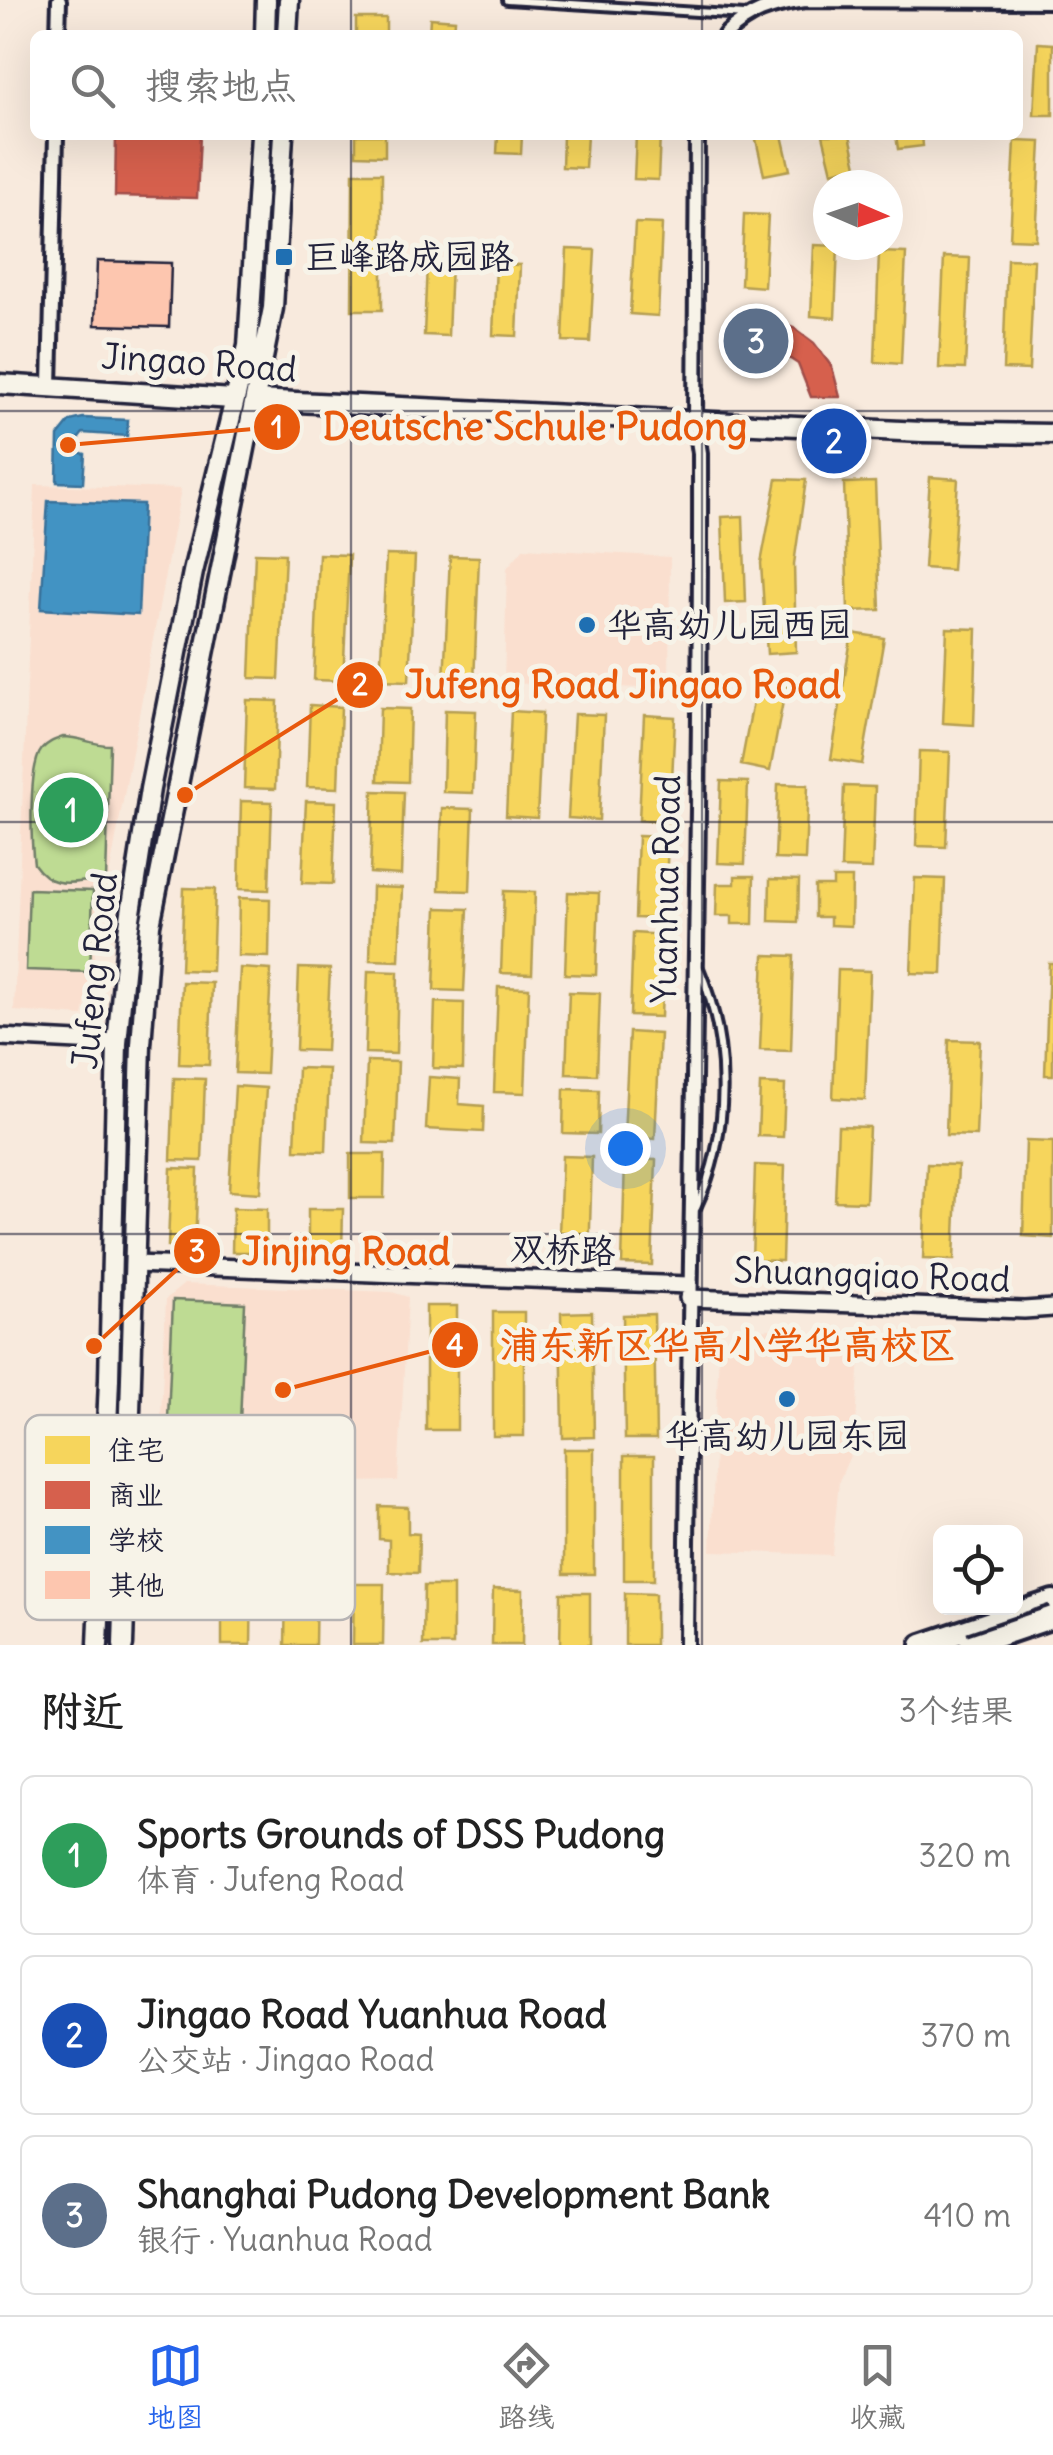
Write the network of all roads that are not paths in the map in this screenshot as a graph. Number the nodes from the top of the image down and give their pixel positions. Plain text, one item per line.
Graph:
1 (59, 0) edge
2 (266, 0) edge
3 (288, 0) edge
4 (507, 0) edge
5 (1053, 1) edge
6 (746, 16) junction
7 (58, 30) edge
8 (265, 30) edge
9 (287, 30) edge
10 (730, 30) edge
11 (56, 140) edge
12 (261, 140) edge
13 (283, 140) edge
14 (697, 140) edge
15 (0, 384) edge
16 (50, 386) junction
17 (233, 400) junction
18 (256, 400) junction
19 (695, 420) junction
20 (1053, 434) edge
21 (694, 957) junction
22 (0, 1037) edge
23 (117, 1043) junction
24 (141, 1044) junction
25 (690, 1223) junction
26 (135, 1264) junction
27 (688, 1291) junction
28 (1053, 1308) edge
29 (108, 1415) edge
30 (130, 1415) edge
31 (1053, 1601) edge
32 (1053, 1617) edge
33 (99, 1620) edge
34 (124, 1620) edge
35 (1008, 1626) dead end
36 (98, 1645) edge
37 (123, 1645) edge
38 (686, 1645) edge
39 (922, 1645) edge
40 (971, 1645) edge
41 (1015, 1645) edge

1 - 7 street
2 - 8 main road
3 - 9 main road
4 - 6 lane
5 - 6 street
6 - 10 street
11 - 16 street
12 - 17 main road, Jufeng Road
13 - 18 main road, Jufeng Road
14 - 19 street, Yuanhua Road
15 - 16 main road, Jingao Road
16 - 17 main road, Jingao Road
17 - 18 street, Jingao Road
17 - 23 main road, Jufeng Road
18 - 19 main road, Jingao Road
18 - 24 main road, Jufeng Road
19 - 20 main road, Jingao Road
19 - 21 street, Yuanhua Road
21 - 25 street, Yuanhua Road
21 - 25 lane
22 - 23 street
23 - 24 street
23 - 29 main road, Jufeng Road
24 - 26 main road, Jufeng Road
25 - 27 street, Yuanhua Road
26 - 27 street, 双桥路
26 - 30 main road, Jufeng Road
27 - 28 street, Shuangqiao Road
27 - 38 street, Yuanhua Road
31 - 39 main road
32 - 40 main road, bridge
33 - 36 main road, Jufeng Road
34 - 37 main road, Jufeng Road
35 - 41 street

